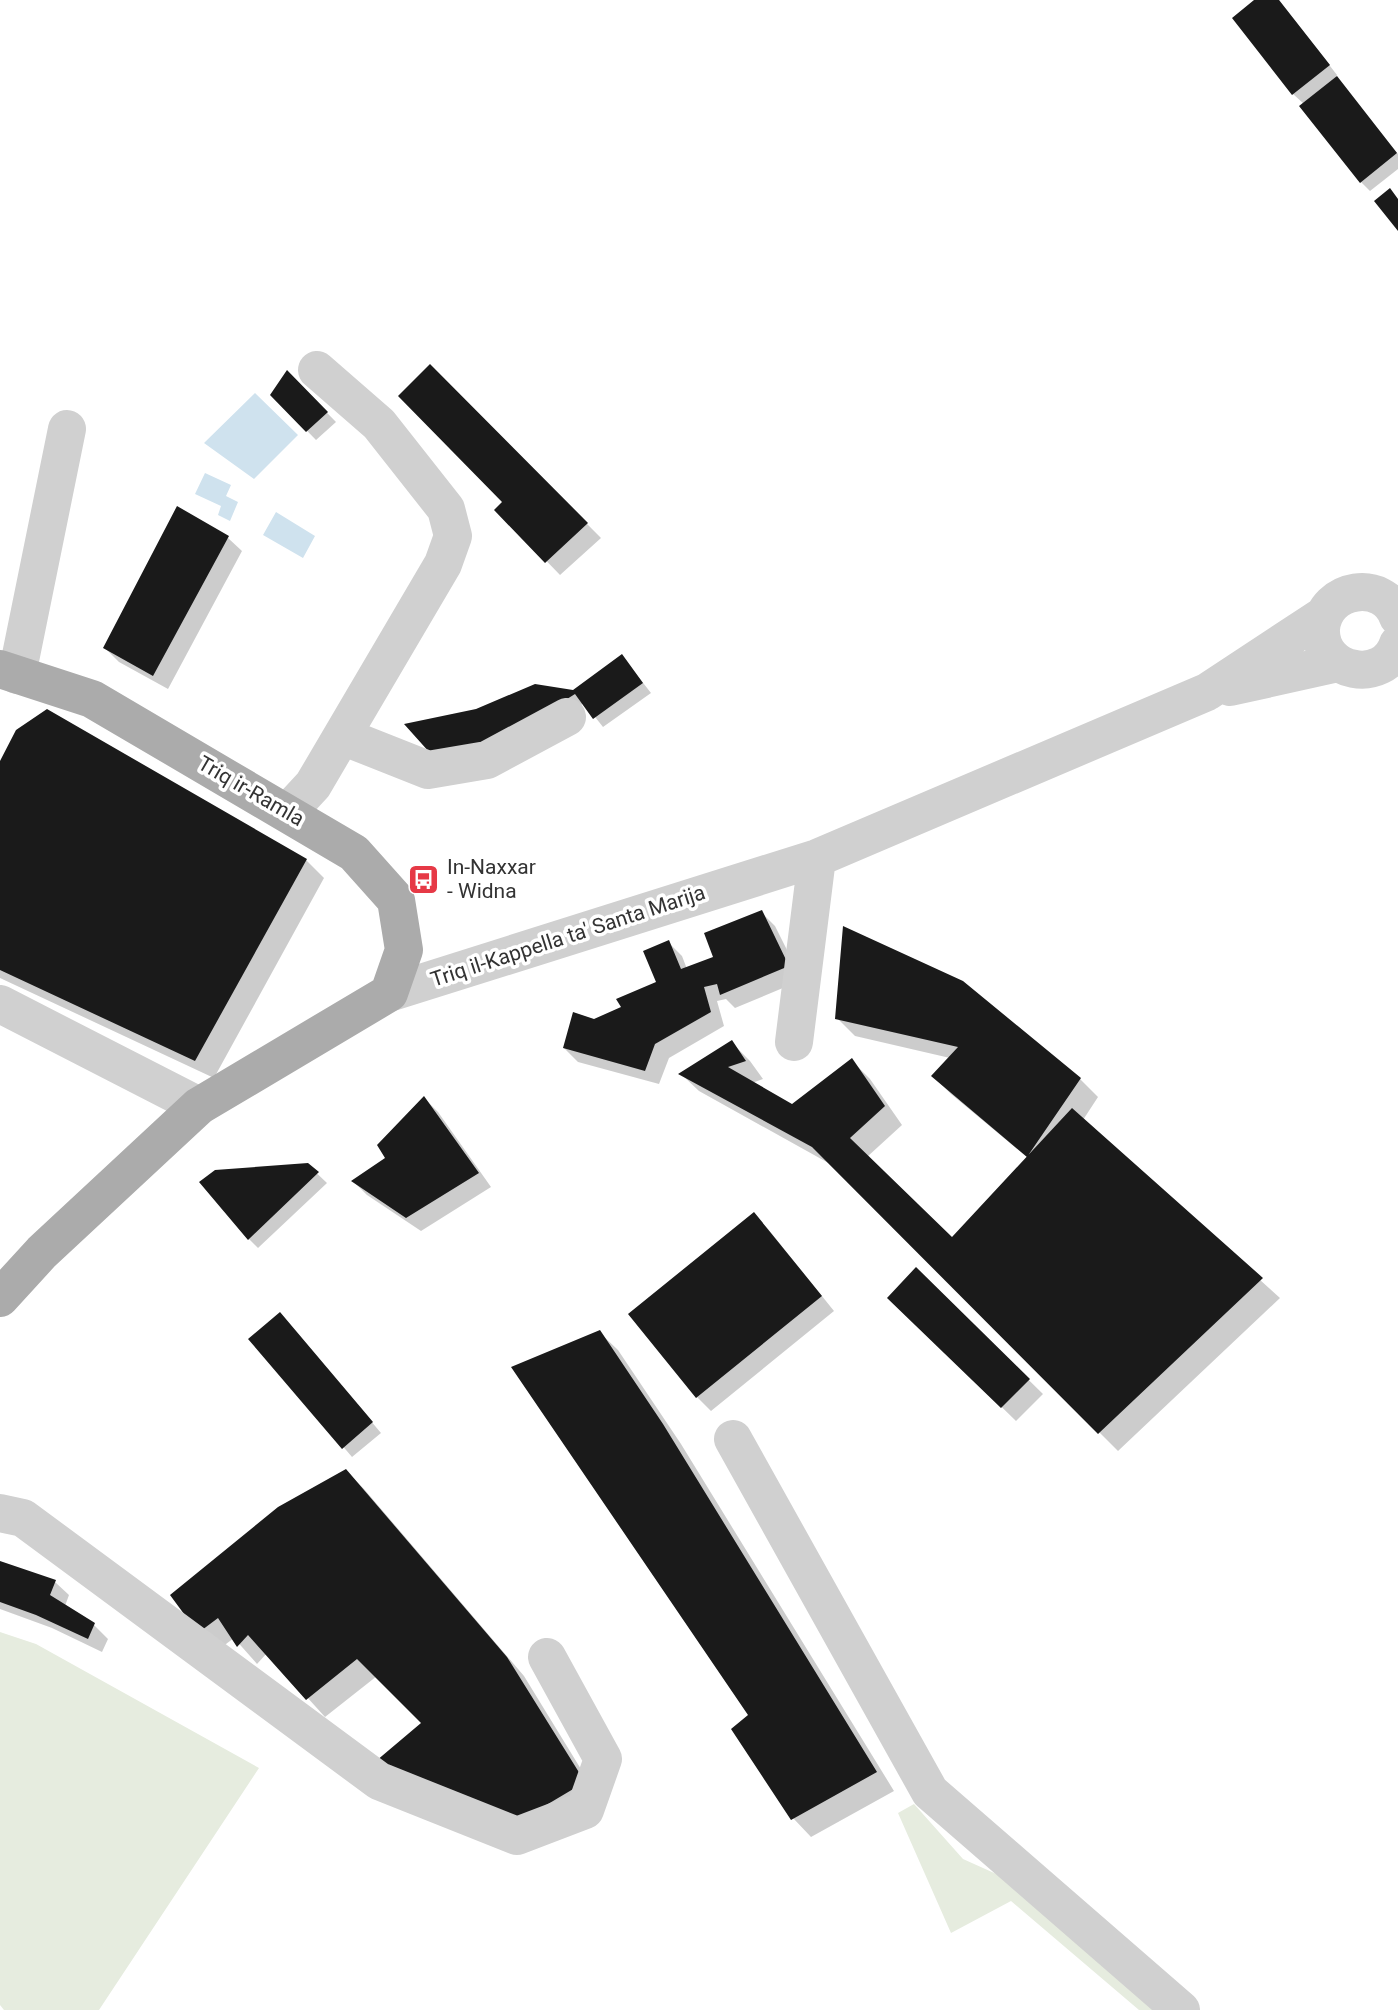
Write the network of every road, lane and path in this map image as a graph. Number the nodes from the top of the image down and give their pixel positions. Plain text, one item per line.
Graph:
1 (317, 370) dead end
2 (67, 429) dead end
3 (1398, 571) edge
4 (1366, 592) junction
5 (1324, 615) junction
6 (1398, 617) edge
7 (1398, 644) edge
8 (1351, 667) junction
9 (9, 672) edge
10 (1398, 690) edge
11 (1207, 692) junction
12 (567, 717) dead end
13 (342, 736) junction
14 (288, 812) junction
15 (817, 858) junction
16 (389, 993) junction
17 (0, 1004) edge
18 (794, 1042) dead end
19 (199, 1106) junction
20 (0, 1298) edge
21 (733, 1439) dead end
22 (0, 1513) edge
23 (547, 1657) dead end
24 (1181, 2010) edge

1 - 13 street
2 - 9 street
3 - 4 street
4 - 5 street, Triq il-Kappella ta' Santa Marija
4 - 6 street
5 - 8 street
5 - 11 street, Triq il-Kappella ta' Santa Marija
7 - 8 street, Triq il-Kappella ta' Santa Marija
8 - 10 street
8 - 11 street, Triq il-Kappella ta' Santa Marija
9 - 14 main road, Triq ir-Ramla
11 - 15 street, Triq il-Kappella ta' Santa Marija
12 - 13 street
13 - 14 street
14 - 16 main road, Triq ir-Ramla
15 - 16 street, Triq il-Kappella ta' Santa Marija
15 - 18 street
16 - 19 main road, Triq il-Kappella ta' Santa Marija
17 - 19 street
19 - 20 main road, Triq il-Kappella ta' Santa Marija
21 - 24 street
22 - 23 street

